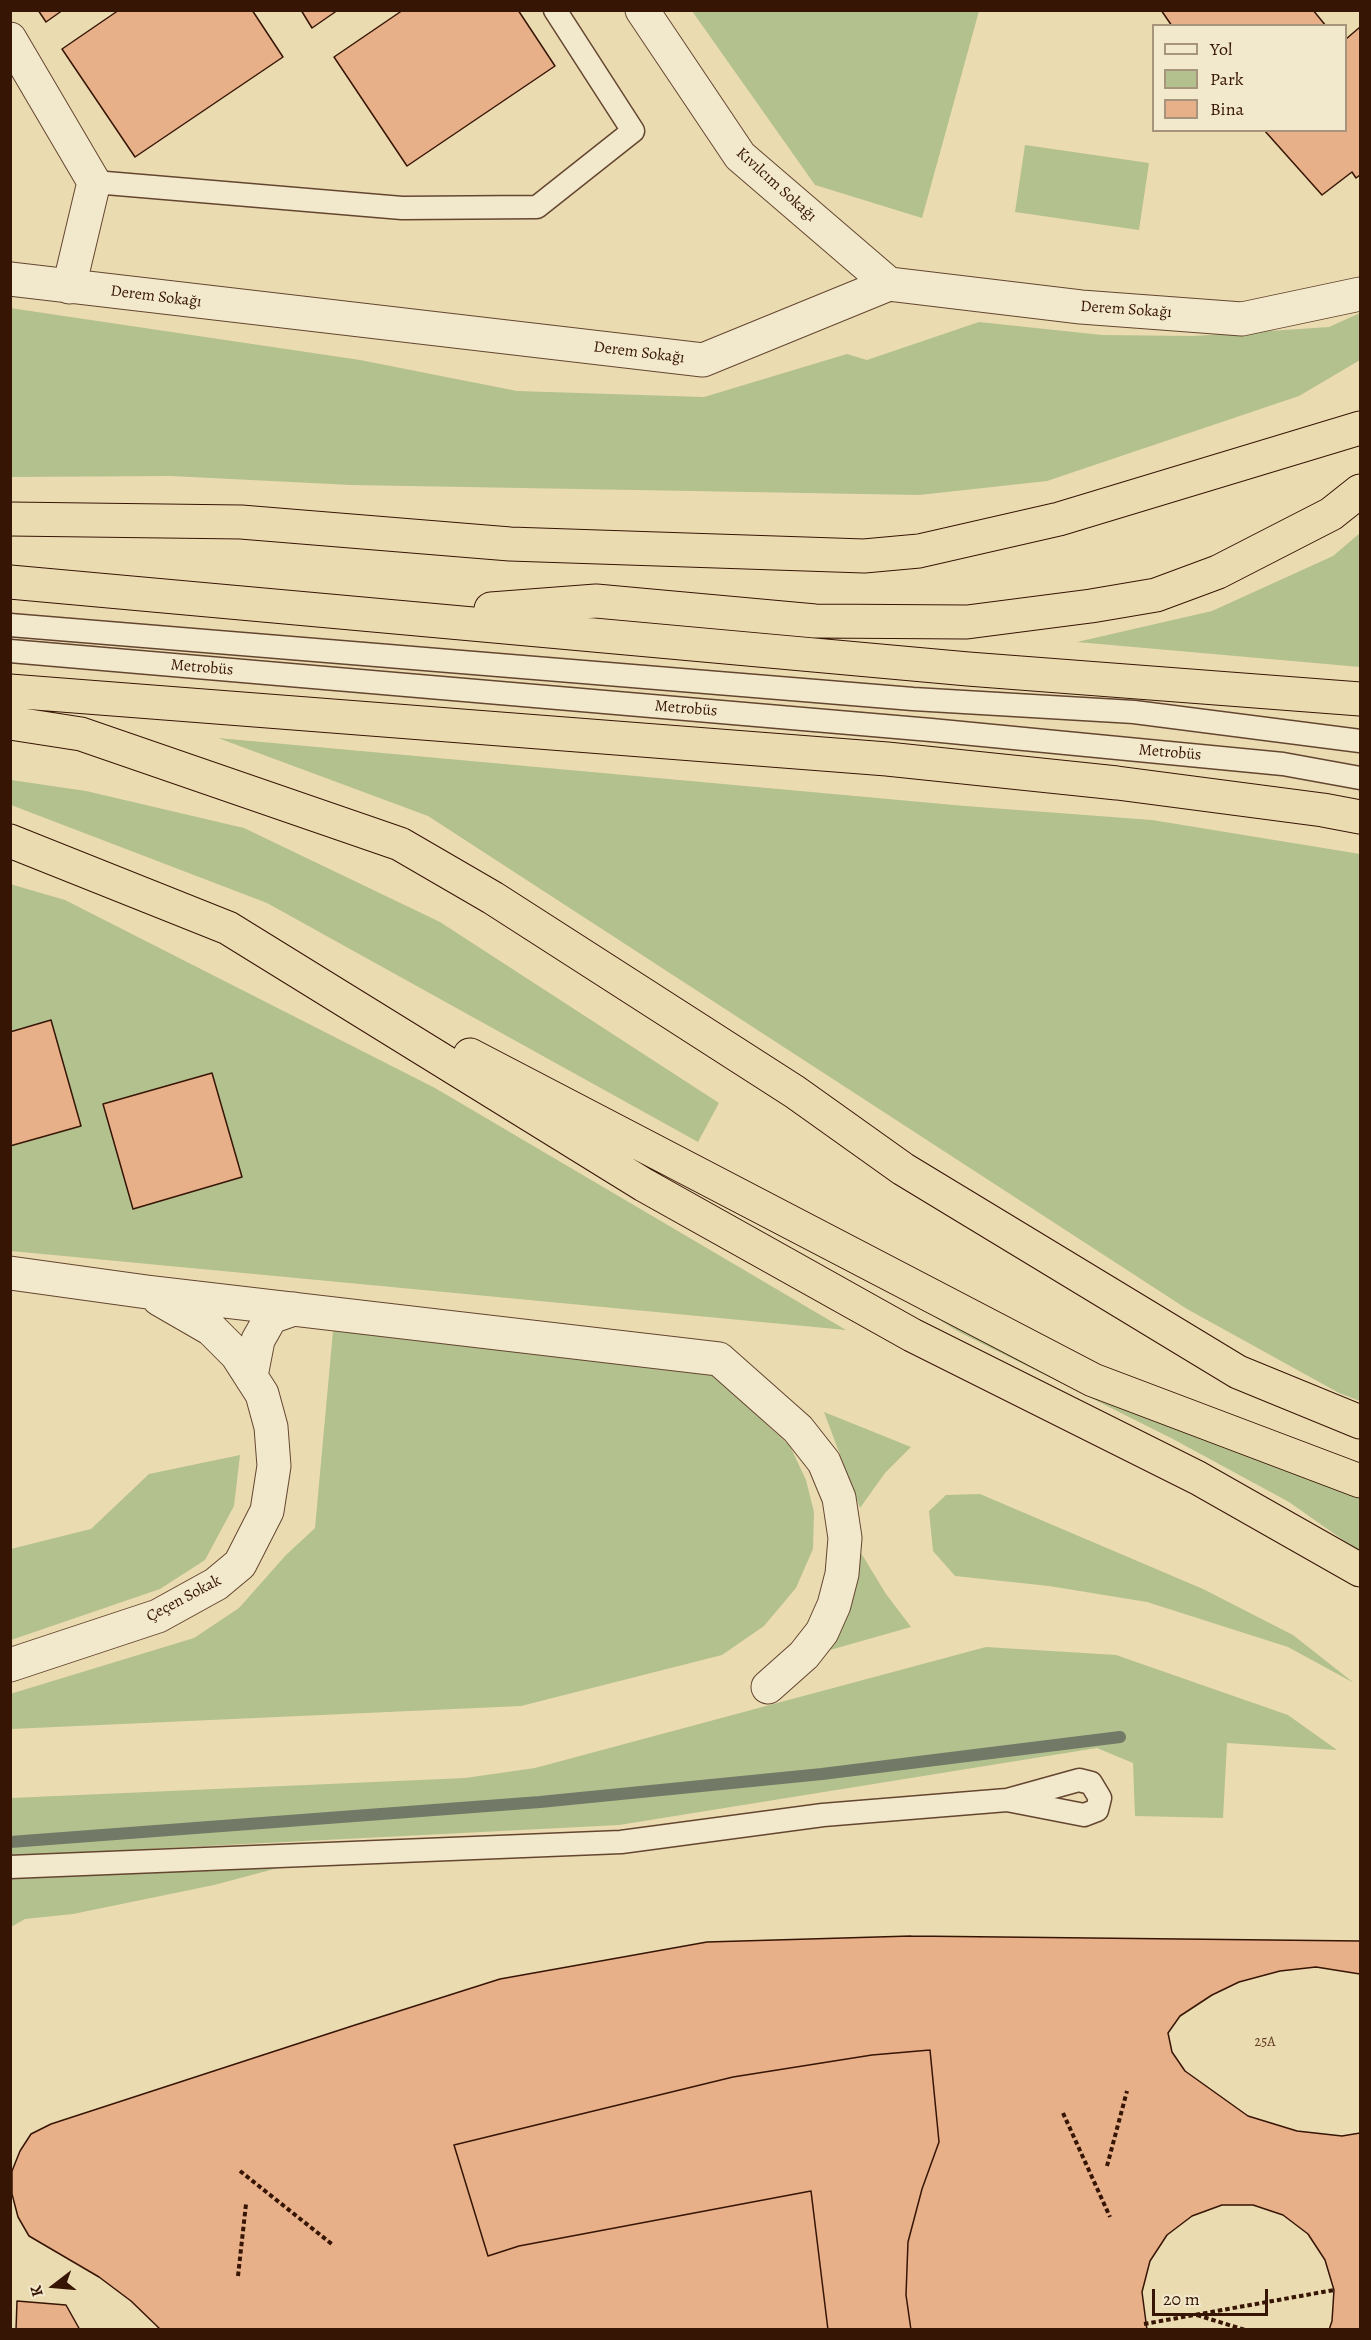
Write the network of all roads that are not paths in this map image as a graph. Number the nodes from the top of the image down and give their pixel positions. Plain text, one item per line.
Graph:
1 (555, 10) edge
2 (642, 10) edge
3 (10, 39) edge
4 (94, 182) junction
5 (10, 279) edge
6 (889, 284) junction
7 (69, 287) junction
8 (1360, 294) edge
9 (1360, 428) edge
10 (1360, 491) edge
11 (10, 519) edge
12 (10, 582) edge
13 (388, 616) junction
14 (10, 625) edge
15 (10, 651) edge
16 (10, 691) edge
17 (1360, 699) edge
18 (10, 723) edge
19 (1360, 741) edge
20 (1360, 778) edge
21 (1360, 817) edge
22 (10, 841) edge
23 (228, 928) junction
24 (10, 1273) edge
25 (147, 1292) junction
26 (294, 1309) junction
27 (251, 1376) junction
28 (1360, 1422) edge
29 (1360, 1481) edge
30 (1360, 1570) edge
31 (10, 1665) edge
32 (768, 1687) dead end
33 (1007, 1800) dead end
34 (10, 1867) edge

1 - 4 lane
2 - 6 street, Kıvılcım Sokağı
3 - 4 street
4 - 7 street
5 - 7 street, Derem Sokağı
6 - 7 street, Derem Sokağı
6 - 8 street, Derem Sokağı
9 - 11 highway
10 - 13 highway
12 - 13 highway
13 - 17 highway
14 - 19 lane, Metrobüs
15 - 20 lane, Metrobüs
16 - 21 highway
18 - 28 highway
22 - 23 highway
23 - 29 highway
23 - 30 highway
24 - 25 street
25 - 26 street
25 - 27 street, Çeçen Sokak
26 - 27 street
26 - 32 street
27 - 31 street, Çeçen Sokak
33 - 34 lane

